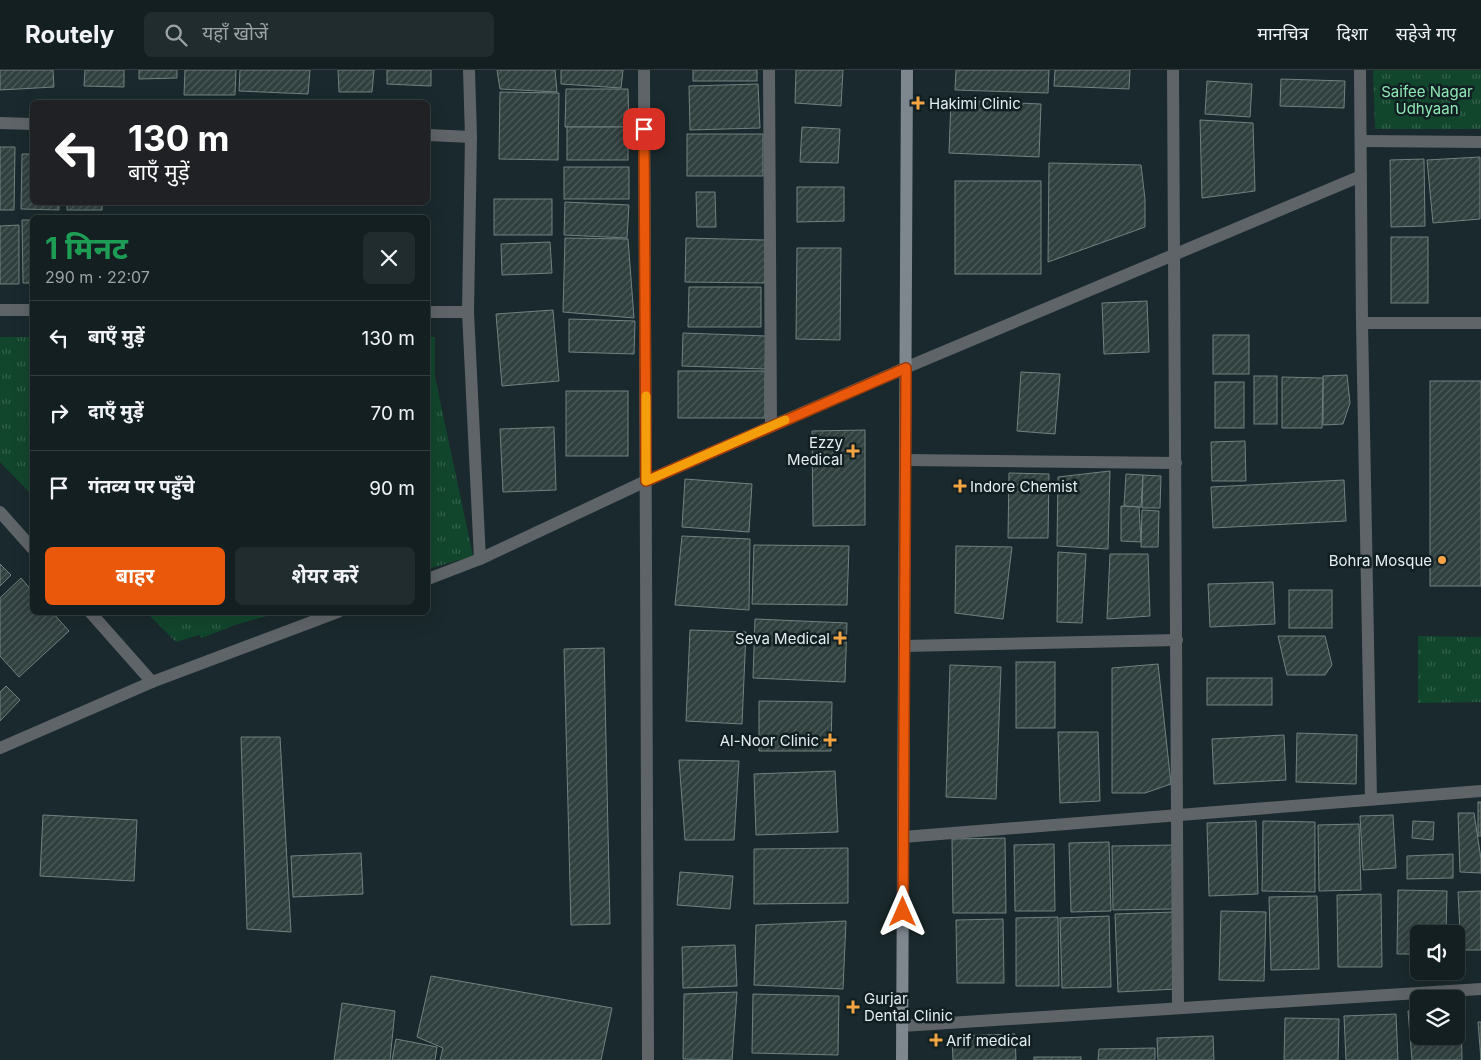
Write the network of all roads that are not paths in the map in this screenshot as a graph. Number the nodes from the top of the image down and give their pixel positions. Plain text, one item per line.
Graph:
1 (469, 70) edge
2 (644, 70) edge
3 (769, 70) edge
4 (907, 70) edge
5 (1173, 70) edge
6 (1360, 70) edge
7 (0, 122) edge
8 (30, 124) edge
9 (430, 135) edge
10 (471, 137) junction
11 (1361, 141) junction
12 (1481, 142) edge
13 (1361, 176) junction
14 (1175, 254) junction
15 (0, 310) edge
16 (30, 310) edge
17 (430, 312) edge
18 (468, 312) junction
19 (1362, 323) junction
20 (1481, 323) edge
21 (906, 368) junction
22 (771, 426) junction
23 (905, 460) junction
24 (1176, 463) junction
25 (646, 481) junction
26 (0, 512) edge
27 (30, 546) edge
28 (480, 560) junction
29 (430, 578) edge
30 (93, 615) edge
31 (330, 615) edge
32 (1177, 640) junction
33 (904, 646) junction
34 (152, 682) junction
35 (0, 748) edge
36 (1481, 791) edge
37 (1371, 799) junction
38 (1177, 816) junction
39 (903, 837) junction
40 (1481, 989) edge
41 (1178, 1008) junction
42 (902, 1026) junction
43 (648, 1060) edge
44 (902, 1060) edge

1 - 10 street
2 - 25 street
3 - 22 street
4 - 21 main road
5 - 14 street
6 - 11 street
7 - 8 street
9 - 10 street
10 - 18 street
11 - 12 street
11 - 13 street
13 - 14 street
13 - 19 street
14 - 21 street
14 - 24 street
15 - 16 street
17 - 18 street
18 - 28 street
19 - 20 street
19 - 37 street
21 - 22 street
21 - 23 main road
22 - 25 street
23 - 24 street
23 - 33 main road
24 - 32 street
25 - 28 street
25 - 43 street
26 - 27 street
28 - 29 street
30 - 34 street
31 - 34 street
32 - 33 street
32 - 38 street
33 - 39 main road
34 - 35 street
36 - 37 street
37 - 38 street
38 - 39 street
38 - 41 street
39 - 42 main road
40 - 41 street
41 - 42 street
42 - 44 main road

